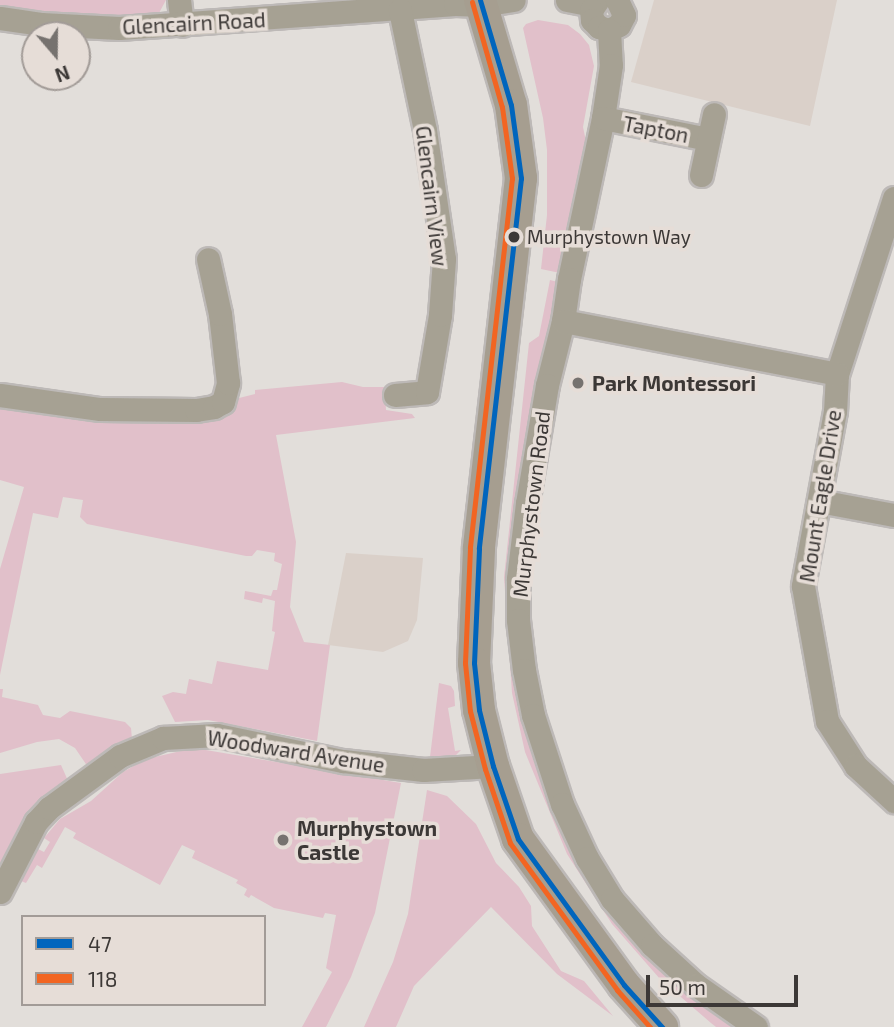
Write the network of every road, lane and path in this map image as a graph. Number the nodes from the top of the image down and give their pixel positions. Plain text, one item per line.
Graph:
1 (178, 0) edge
2 (514, 0) edge
3 (567, 0) edge
4 (610, 2) edge
5 (481, 3) edge
6 (400, 10) junction
7 (0, 18) edge
8 (183, 25) junction
9 (714, 114) dead end
10 (603, 118) junction
11 (708, 139) junction
12 (701, 175) dead end
13 (894, 198) edge
14 (208, 259) dead end
15 (563, 321) junction
16 (837, 374) junction
17 (0, 395) edge
18 (395, 395) dead end
19 (819, 501) junction
20 (894, 516) edge
21 (493, 766) junction
22 (894, 801) edge
23 (0, 892) edge
24 (662, 1027) edge
25 (756, 1027) edge

1 - 8 street
2 - 5 street, Glencairn Road
3 - 4 street
4 - 10 street, Murphystown Road
5 - 6 street, Glencairn Road
5 - 21 street
6 - 8 street, Glencairn Road
6 - 18 street, Glencairn View
7 - 8 street, Glencairn Road
9 - 11 street, Tapton
10 - 11 street, Tapton
10 - 15 street, Murphystown Road
11 - 12 street, Tapton
13 - 16 street, Mount Eagle Drive
14 - 17 street
15 - 16 street
15 - 25 street, Murphystown Road
16 - 19 street, Mount Eagle Drive
19 - 20 street
19 - 22 street, Mount Eagle Drive
21 - 23 street, Woodward Avenue
21 - 24 street

